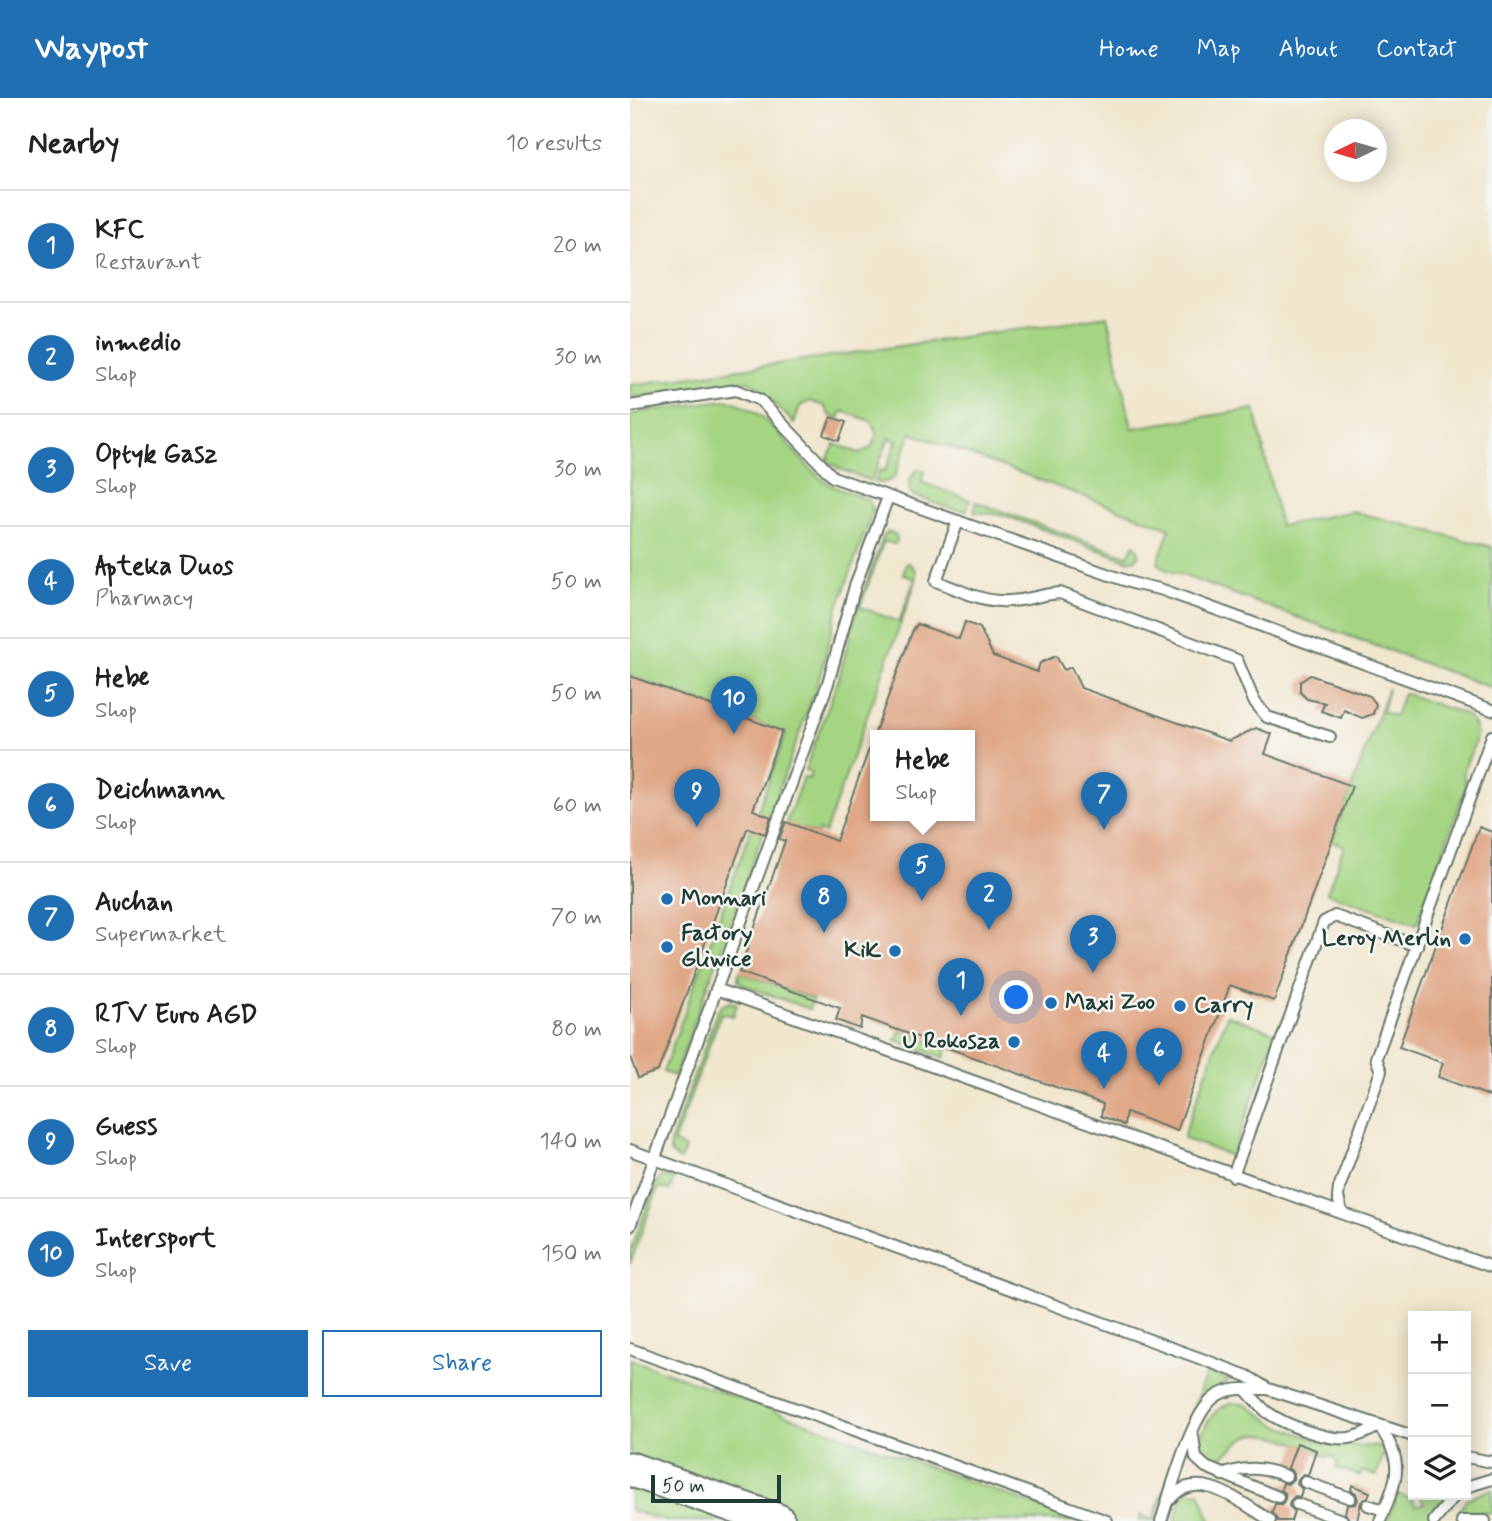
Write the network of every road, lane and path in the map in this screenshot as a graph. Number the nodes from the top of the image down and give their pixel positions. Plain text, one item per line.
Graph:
1 (630, 406) edge
2 (888, 497) junction
3 (958, 521) junction
4 (1492, 710) edge
5 (1492, 736) edge
6 (1330, 737) dead end
7 (1416, 946) junction
8 (716, 989) junction
9 (630, 1150) edge
10 (654, 1160) junction
11 (1233, 1176) junction
12 (1342, 1213) junction
13 (630, 1226) edge
14 (1492, 1267) edge
15 (630, 1349) edge
16 (1245, 1389) junction
17 (1268, 1389) junction
18 (1379, 1426) junction
19 (1193, 1430) junction
20 (1408, 1434) edge
21 (1471, 1458) edge
22 (1492, 1462) edge
23 (630, 1469) edge
24 (1223, 1475) junction
25 (1286, 1476) dead end
26 (1492, 1479) edge
27 (1305, 1482) dead end
28 (1471, 1485) edge
29 (1208, 1486) junction
30 (1278, 1497) dead end
31 (1350, 1499) dead end
32 (1451, 1500) edge
33 (1168, 1501) junction
34 (1297, 1504) dead end
35 (1368, 1505) dead end
36 (1382, 1516) edge
37 (1270, 1520) edge
38 (1342, 1520) edge
39 (778, 1521) edge
40 (1108, 1521) edge
41 (1161, 1521) edge
42 (1434, 1521) edge
43 (1462, 1521) edge
44 (1485, 1521) edge

1 - 2 lane
2 - 3 lane
2 - 8 lane
3 - 4 lane
3 - 6 lane
5 - 7 lane
7 - 11 lane
7 - 12 lane
8 - 10 lane
8 - 11 lane
9 - 10 lane
10 - 13 lane
10 - 17 lane
11 - 12 lane
12 - 14 lane
15 - 40 lane
16 - 17 lane
16 - 18 lane
16 - 19 lane
17 - 18 lane
18 - 20 lane
18 - 36 lane
19 - 24 lane
19 - 33 lane
21 - 22 lane
23 - 39 main road
24 - 25 lane
24 - 29 lane
24 - 30 lane
26 - 28 lane
27 - 31 lane
29 - 33 lane
29 - 37 lane
32 - 42 lane
33 - 41 lane
34 - 38 lane
35 - 36 lane
43 - 44 lane

